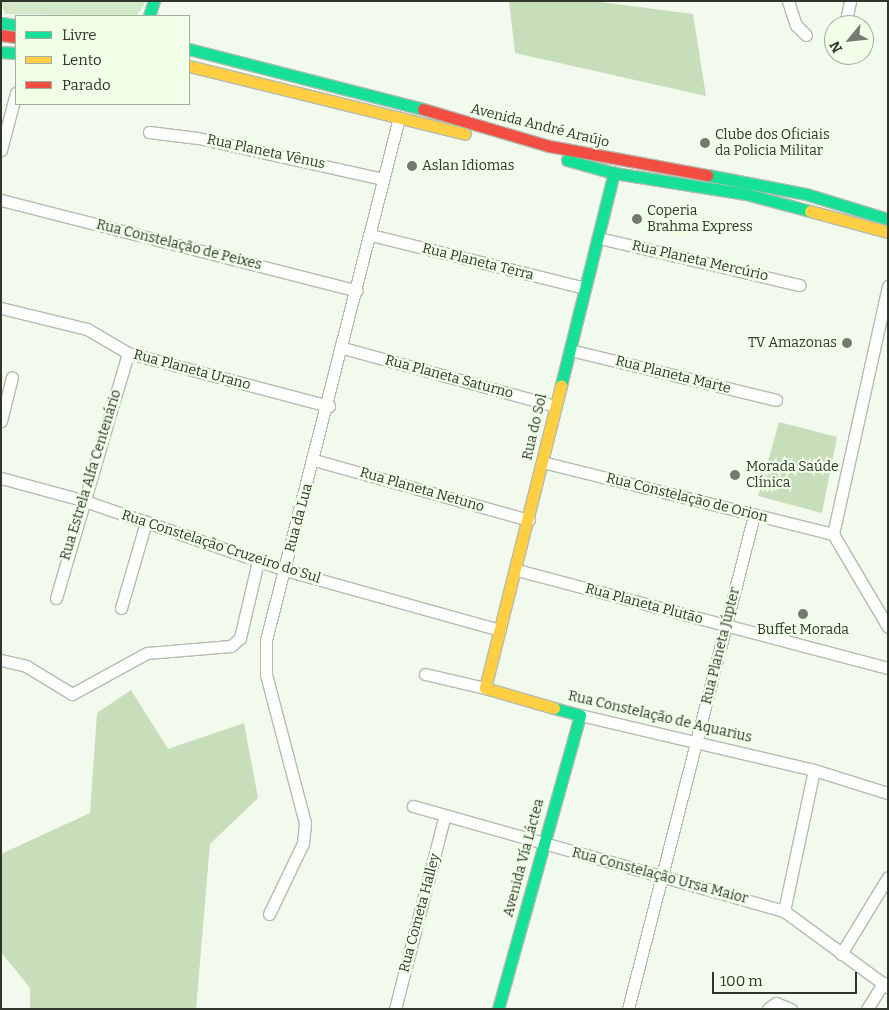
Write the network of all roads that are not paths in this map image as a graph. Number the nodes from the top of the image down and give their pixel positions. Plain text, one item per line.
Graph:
1 (154, 1) edge
2 (788, 1) edge
3 (850, 1) edge
4 (149, 15) edge
5 (846, 15) edge
6 (1, 23) edge
7 (15, 24) edge
8 (1, 35) edge
9 (806, 35) dead end
10 (15, 37) edge
11 (190, 49) edge
12 (1, 52) edge
13 (15, 53) edge
14 (190, 59) edge
15 (190, 66) edge
16 (208, 67) junction
17 (15, 97) edge
18 (399, 118) junction
19 (149, 132) dead end
20 (1, 150) edge
21 (614, 173) junction
22 (383, 179) junction
23 (1, 200) edge
24 (888, 219) edge
25 (888, 232) edge
26 (371, 235) junction
27 (599, 238) junction
28 (800, 285) dead end
29 (888, 286) edge
30 (585, 288) junction
31 (357, 291) junction
32 (1, 308) edge
33 (342, 348) junction
34 (570, 350) junction
35 (128, 354) junction
36 (12, 377) dead end
37 (776, 400) dead end
38 (329, 406) junction
39 (555, 406) junction
40 (1, 421) edge
41 (314, 460) junction
42 (542, 462) junction
43 (1, 478) edge
44 (82, 500) junction
45 (754, 515) junction
46 (529, 520) junction
47 (146, 522) junction
48 (833, 534) junction
49 (258, 561) junction
50 (285, 570) junction
51 (517, 570) junction
52 (56, 598) dead end
53 (121, 608) dead end
54 (888, 626) edge
55 (726, 627) junction
56 (500, 630) junction
57 (1, 660) edge
58 (888, 668) edge
59 (425, 674) dead end
60 (485, 688) junction
61 (580, 714) junction
62 (698, 741) junction
63 (814, 770) junction
64 (888, 793) edge
65 (413, 806) dead end
66 (444, 818) junction
67 (543, 845) junction
68 (662, 874) junction
69 (888, 877) edge
70 (784, 911) junction
71 (269, 914) dead end
72 (841, 954) junction
73 (885, 985) edge
74 (394, 1009) edge
75 (498, 1009) edge
76 (628, 1009) edge
77 (768, 1009) edge
78 (791, 1009) edge
79 (867, 1009) edge

1 - 4 main road
2 - 9 street
3 - 5 street
6 - 7 main road
8 - 10 main road
11 - 24 main road, Avenida André Araújo
12 - 13 main road
14 - 16 main road
15 - 16 main road, Avenida André Araújo
16 - 18 main road, Avenida André Araújo
17 - 20 street
18 - 21 main road, Avenida André Araújo
18 - 22 street, Rua da Lua
19 - 22 street, Rua Planeta Vênus
21 - 25 main road, Avenida André Araújo
21 - 27 main road, Rua do Sol
22 - 26 street, Rua da Lua
23 - 31 street, Rua Constelação de Peixes
26 - 30 street, Rua Planeta Terra
26 - 31 street, Rua da Lua
27 - 28 street, Rua Planeta Mercúrio
27 - 30 main road, Rua do Sol
29 - 48 street
30 - 34 main road, Rua do Sol
31 - 33 street, Rua da Lua
32 - 35 street, Rua Planeta Urano
33 - 38 street, Rua da Lua
33 - 39 street, Rua Planeta Saturno
34 - 37 street, Rua Planeta Marte
34 - 39 main road, Rua do Sol
35 - 38 street, Rua Planeta Urano
35 - 44 street, Rua Estrela Alfa Centenário
36 - 40 street
38 - 41 street, Rua da Lua
39 - 42 main road, Rua do Sol
41 - 46 street, Rua Planeta Netuno
41 - 50 street, Rua da Lua
42 - 45 street, Rua Constelação de Orion
42 - 46 main road, Rua do Sol
43 - 44 street, Rua Constelação Cruzeiro do Sul
44 - 47 street, Rua Constelação Cruzeiro do Sul
44 - 52 street, Rua Estrela Alfa Centenário
45 - 48 street, Rua Constelação de Orion
45 - 55 street, Rua Planeta Júpter
46 - 51 main road, Rua do Sol
47 - 49 street, Rua Constelação Cruzeiro do Sul
47 - 53 street
48 - 54 street
49 - 50 street, Rua Constelação Cruzeiro do Sul
49 - 57 street
50 - 56 street, Rua Constelação Cruzeiro do Sul
50 - 71 street, Rua da Lua
51 - 55 street, Rua Planeta Plutão
51 - 56 main road, Rua do Sol
55 - 58 street, Rua Planeta Plutão
55 - 62 street, Rua Planeta Júpter
56 - 60 main road, Rua do Sol
59 - 60 street, Rua Constelação de Aquarius
60 - 61 main road, Rua Constelação de Aquarius
61 - 62 street, Rua Constelação de Aquarius
61 - 67 main road, Avenida Vía Láctea
62 - 63 street, Rua Constelação de Aquarius
62 - 68 street, Rua Planeta Júpter
63 - 64 street, Rua Constelação de Aquarius
63 - 70 street
65 - 66 street, Rua Constelação Ursa Maior
66 - 67 street, Rua Constelação Ursa Maior
66 - 74 street, Rua Cometa Halley
67 - 68 street, Rua Constelação Ursa Maior
67 - 75 main road, Avenida Vía Láctea
68 - 70 street, Rua Constelação Ursa Maior
68 - 76 street, Rua Planeta Júpter
69 - 72 street
70 - 72 street, Rua Constelação Ursa Maior
72 - 73 street, Rua Constelação Ursa Maior
73 - 79 street
77 - 78 street

